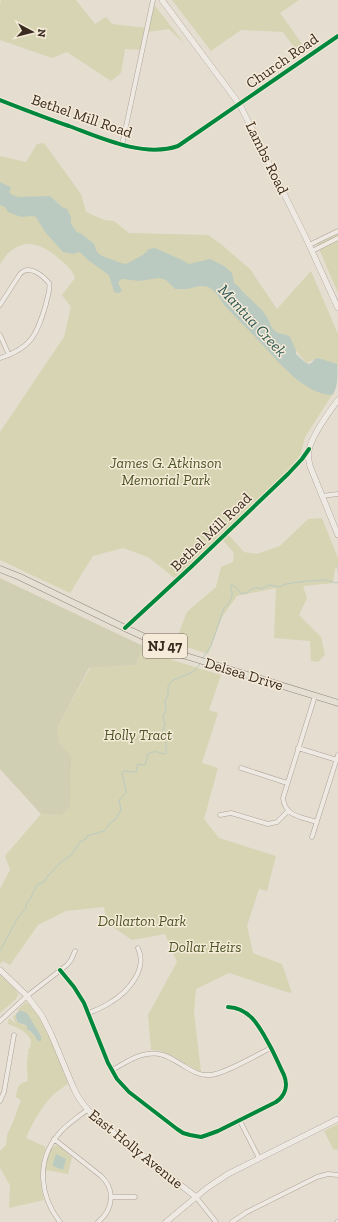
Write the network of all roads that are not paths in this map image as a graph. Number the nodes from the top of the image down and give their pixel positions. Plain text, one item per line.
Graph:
1 (153, 0) edge
2 (162, 0) edge
3 (338, 36) edge
4 (0, 100) edge
5 (240, 104) junction
6 (122, 145) junction
7 (338, 231) edge
8 (338, 238) edge
9 (309, 245) junction
10 (312, 251) junction
11 (0, 305) edge
12 (338, 308) edge
13 (0, 335) edge
14 (8, 355) junction
15 (0, 358) edge
16 (338, 400) edge
17 (309, 450) junction
18 (338, 494) edge
19 (322, 496) junction
20 (338, 535) edge
21 (0, 569) edge
22 (125, 628) junction
23 (314, 696) junction
24 (338, 704) edge
25 (298, 748) junction
26 (337, 758) edge
27 (241, 768) dead end
28 (287, 783) junction
29 (288, 811) junction
30 (220, 815) dead end
31 (317, 822) junction
32 (312, 838) dead end
33 (138, 948) dead end
34 (75, 952) dead end
35 (0, 970) edge
36 (60, 970) junction
37 (27, 996) junction
38 (228, 1007) dead end
39 (89, 1014) junction
40 (0, 1021) edge
41 (14, 1035) dead end
42 (271, 1048) junction
43 (112, 1070) junction
44 (2, 1087) edge
45 (0, 1101) edge
46 (87, 1110) junction
47 (338, 1118) edge
48 (240, 1121) junction
49 (54, 1139) junction
50 (259, 1158) junction
51 (338, 1175) edge
52 (111, 1197) junction
53 (135, 1197) dead end
54 (196, 1197) junction
55 (60, 1222) edge
56 (98, 1222) edge
57 (166, 1222) edge
58 (216, 1222) edge
59 (232, 1222) edge

1 - 6 street
2 - 5 main road, Lambs Road
3 - 5 street, Church Road
4 - 6 street, Bethel Mill Road
5 - 6 street, Bethel Mill Road
5 - 9 main road, Lambs Road
7 - 9 street
8 - 10 street
9 - 10 main road, Lambs Road
10 - 12 main road, Lambs Road
11 - 14 street
13 - 14 street
14 - 15 street
16 - 17 main road
17 - 19 main road
17 - 22 street, Bethel Mill Road
18 - 19 street
19 - 20 main road
21 - 22 main road, Delsea Drive / NJ 47
22 - 23 main road, Delsea Drive / NJ 47
23 - 24 main road, Delsea Drive / NJ 47
23 - 25 street
25 - 26 street
25 - 28 street
26 - 31 street
27 - 28 street
28 - 29 street
29 - 30 street
29 - 31 street
31 - 32 street
33 - 39 street
34 - 36 street
35 - 37 main road, East Holly Avenue
36 - 37 street
36 - 39 street
37 - 40 street
37 - 46 main road, East Holly Avenue
38 - 42 street
39 - 43 street
41 - 44 street
42 - 43 street
42 - 48 street
43 - 48 street
44 - 45 street
46 - 49 street
46 - 54 main road, East Holly Avenue
47 - 50 main road
48 - 50 street
49 - 52 street
49 - 55 street
50 - 54 main road
51 - 59 street
52 - 53 street
52 - 56 street
54 - 57 main road
54 - 58 street, East Holly Avenue

